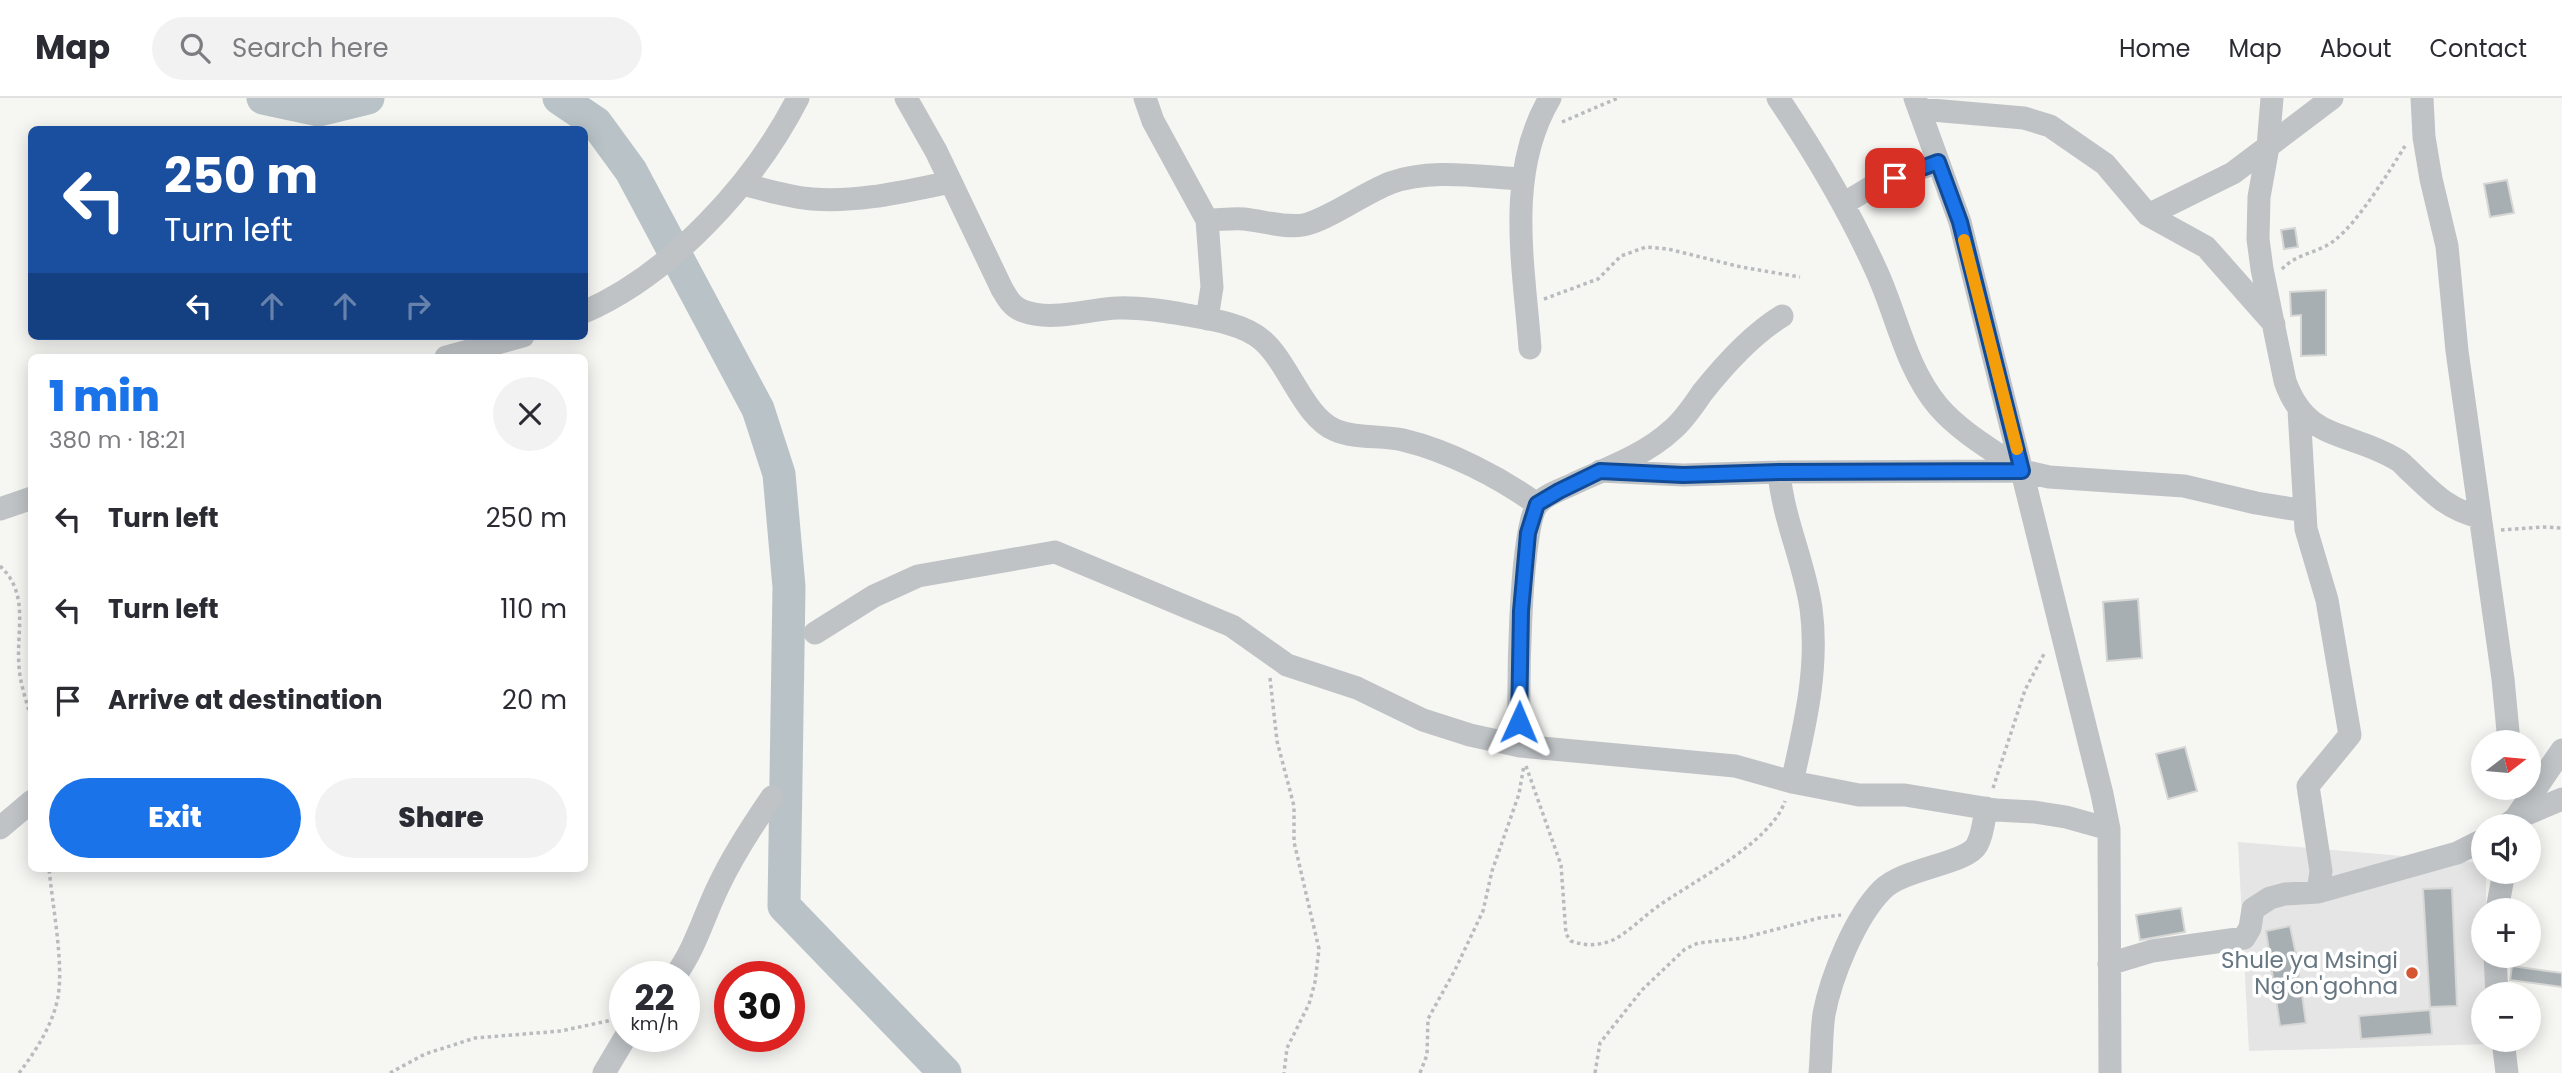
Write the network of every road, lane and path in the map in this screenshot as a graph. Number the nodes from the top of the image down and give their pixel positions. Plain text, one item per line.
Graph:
1 (798, 98) edge
2 (906, 98) edge
3 (1145, 98) edge
4 (1550, 98) edge
5 (1618, 98) edge
6 (1778, 98) edge
7 (2272, 98) edge
8 (2332, 98) edge
9 (2422, 98) edge
10 (1917, 103) edge
11 (1532, 134) junction
12 (2406, 145) dead end
13 (2268, 147) junction
14 (1938, 162) junction
15 (1522, 180) junction
16 (951, 182) junction
17 (743, 184) junction
18 (1843, 204) junction
19 (2148, 215) junction
20 (1207, 220) junction
21 (1800, 277) dead end
22 (2266, 287) junction
23 (1526, 305) junction
24 (588, 310) edge
25 (1782, 316) dead end
26 (1207, 319) junction
27 (2274, 325) junction
28 (510, 345) edge
29 (1530, 348) dead end
30 (462, 354) edge
31 (2300, 410) junction
32 (1600, 471) junction
33 (2022, 471) junction
34 (1779, 472) junction
35 (28, 499) edge
36 (1537, 504) junction
37 (0, 509) edge
38 (2305, 511) junction
39 (2479, 517) junction
40 (2562, 528) edge
41 (0, 566) edge
42 (2062, 631) junction
43 (815, 633) dead end
44 (1287, 665) junction
45 (28, 705) edge
46 (2508, 730) edge
47 (2562, 750) edge
48 (1522, 754) junction
49 (1792, 782) junction
50 (772, 797) dead end
51 (2562, 799) edge
52 (28, 804) edge
53 (1986, 808) junction
54 (2518, 814) edge
55 (2531, 814) edge
56 (0, 828) edge
57 (2109, 829) junction
58 (2471, 846) edge
59 (49, 872) edge
60 (2318, 892) junction
61 (1859, 922) junction
62 (685, 961) edge
63 (2109, 964) junction
64 (609, 1029) edge
65 (611, 1052) edge
66 (2504, 1052) edge
67 (19, 1073) edge
68 (390, 1073) edge
69 (604, 1073) edge
70 (1284, 1073) edge
71 (1420, 1073) edge
72 (1595, 1073) edge
73 (1820, 1073) edge
74 (2110, 1073) edge
75 (2507, 1073) edge

1 - 17 street
2 - 16 street
3 - 20 street
4 - 11 street
5 - 11 path
6 - 18 street
7 - 13 street
8 - 13 street
9 - 39 street
10 - 14 street
10 - 19 street
11 - 15 street
12 - 22 path
13 - 19 street
13 - 22 street
14 - 18 street
14 - 33 street
15 - 20 street
15 - 23 street
16 - 17 street
16 - 26 street
17 - 24 street
18 - 33 street
19 - 27 street
20 - 26 street
21 - 23 path
22 - 27 street
23 - 29 street
25 - 32 street
26 - 36 street
27 - 31 street
28 - 30 street
31 - 38 street
31 - 39 street
32 - 34 street
32 - 36 street
33 - 34 street
33 - 38 street
33 - 42 street
34 - 49 street
35 - 37 street
36 - 48 street
38 - 60 street
39 - 40 path
39 - 46 street
41 - 45 path
42 - 53 path
42 - 57 street
43 - 44 street
44 - 48 street
44 - 70 path
47 - 54 street
48 - 49 street
48 - 49 path
48 - 71 path
49 - 53 street
50 - 62 street
51 - 55 street
52 - 56 street
53 - 57 street
53 - 61 street
57 - 63 street
58 - 60 street
59 - 67 path
60 - 63 street
61 - 72 path
61 - 73 street
63 - 74 street
64 - 68 path
65 - 69 street
66 - 75 street

